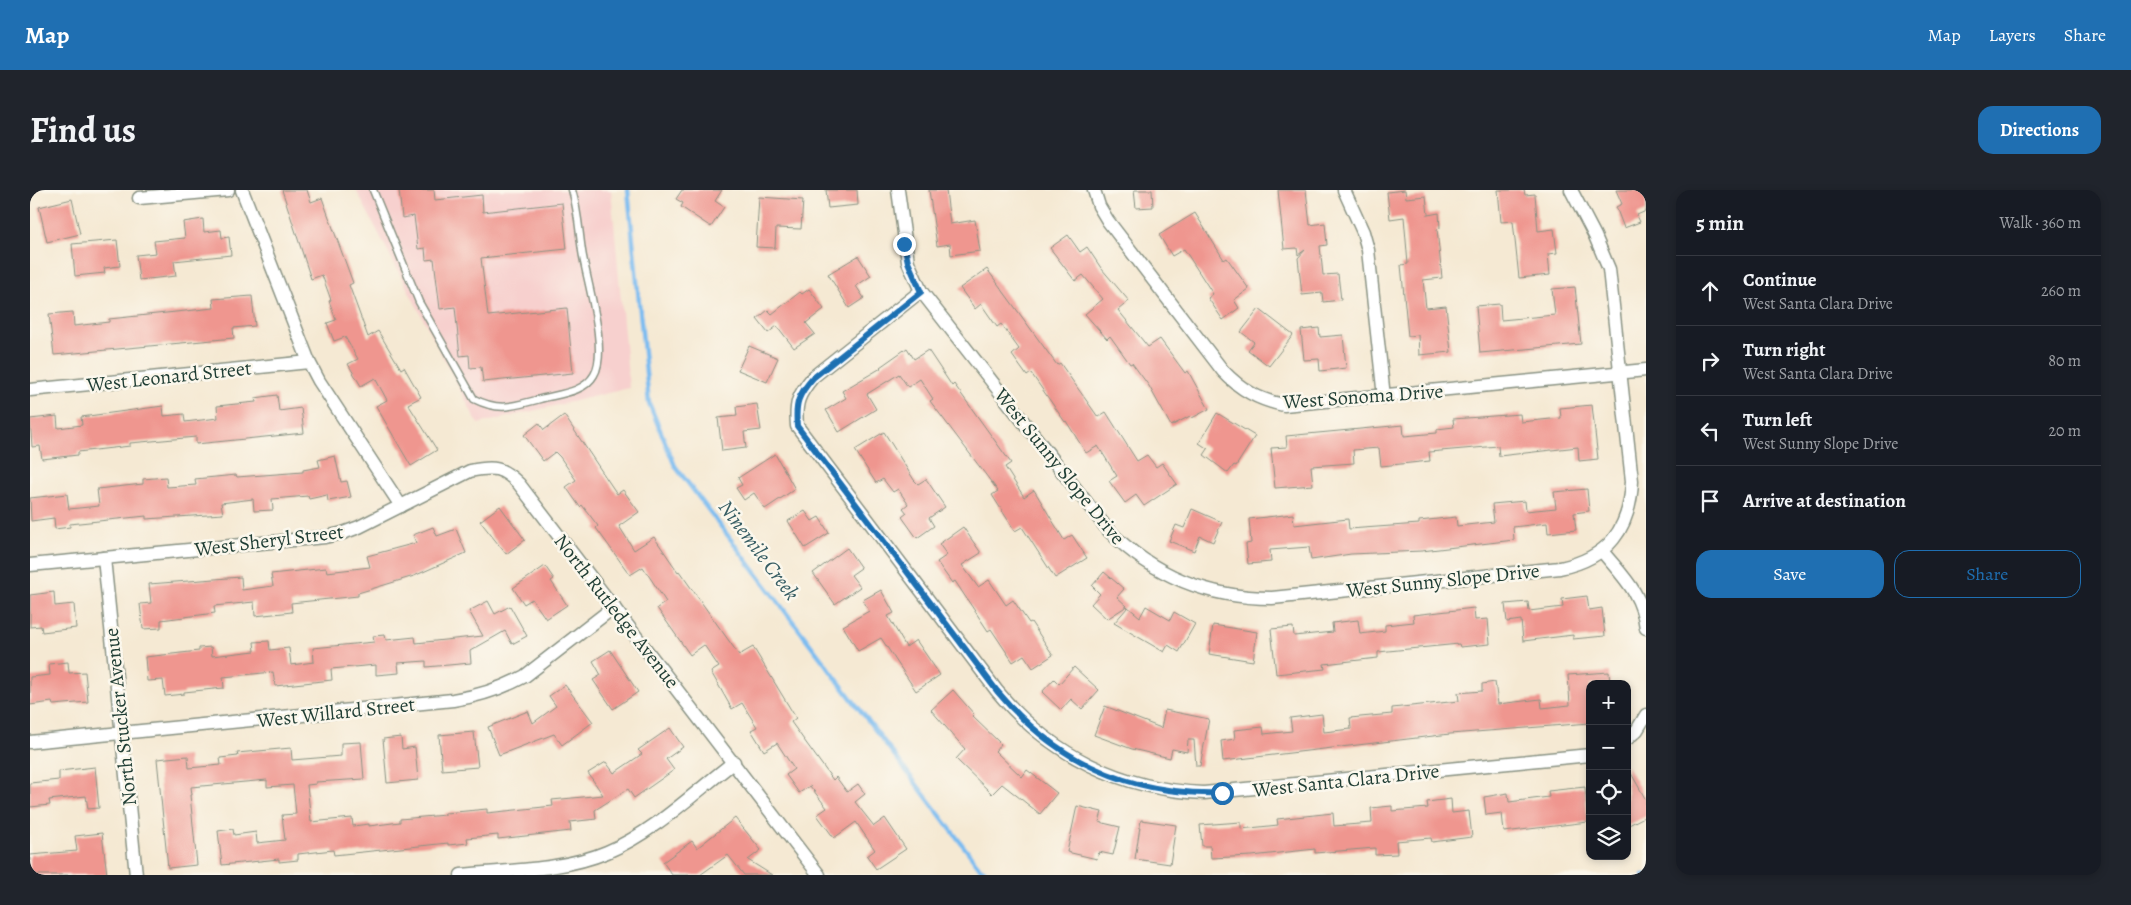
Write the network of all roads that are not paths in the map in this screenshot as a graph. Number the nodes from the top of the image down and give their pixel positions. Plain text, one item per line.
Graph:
1 (228, 190) edge
2 (242, 190) edge
3 (373, 190) edge
4 (572, 190) edge
5 (898, 190) edge
6 (1094, 190) edge
7 (1344, 190) edge
8 (1571, 190) edge
9 (139, 198) dead end
10 (921, 292) junction
11 (309, 362) junction
12 (1646, 370) edge
13 (1621, 372) junction
14 (30, 390) edge
15 (1384, 397) junction
16 (495, 469) joint
17 (401, 506) junction
18 (1602, 551) junction
19 (104, 558) junction
20 (30, 565) edge
21 (614, 607) junction
22 (1646, 628) edge
23 (1646, 715) edge
24 (122, 733) junction
25 (1631, 735) edge
26 (30, 742) edge
27 (1586, 755) edge
28 (734, 762) junction
29 (136, 875) edge
30 (461, 875) edge
31 (820, 875) edge

1 - 9 street
2 - 11 street
3 - 4 lane
5 - 10 street, West Sunny Slope Drive
6 - 15 street, West Sonoma Drive
7 - 15 street
8 - 13 street, West Sunny Slope Drive
10 - 18 street, West Sunny Slope Drive
10 - 27 street, West Santa Clara Drive
11 - 14 street, West Leonard Street
11 - 17 street
12 - 13 street, West Sonoma Drive
13 - 15 street, West Sonoma Drive
13 - 18 street, West Sunny Slope Drive
16 - 17 street, West Sheryl Street
16 - 21 street, North Rutledge Avenue
17 - 19 street, West Sheryl Street
18 - 22 street
19 - 20 street, West Sheryl Street
19 - 24 street, North Stucker Avenue
21 - 24 street, West Willard Street
21 - 28 street, North Rutledge Avenue
23 - 25 street
24 - 26 street, West Willard Street
24 - 29 street, North Stucker Avenue
28 - 30 street
28 - 31 street, North Rutledge Avenue

